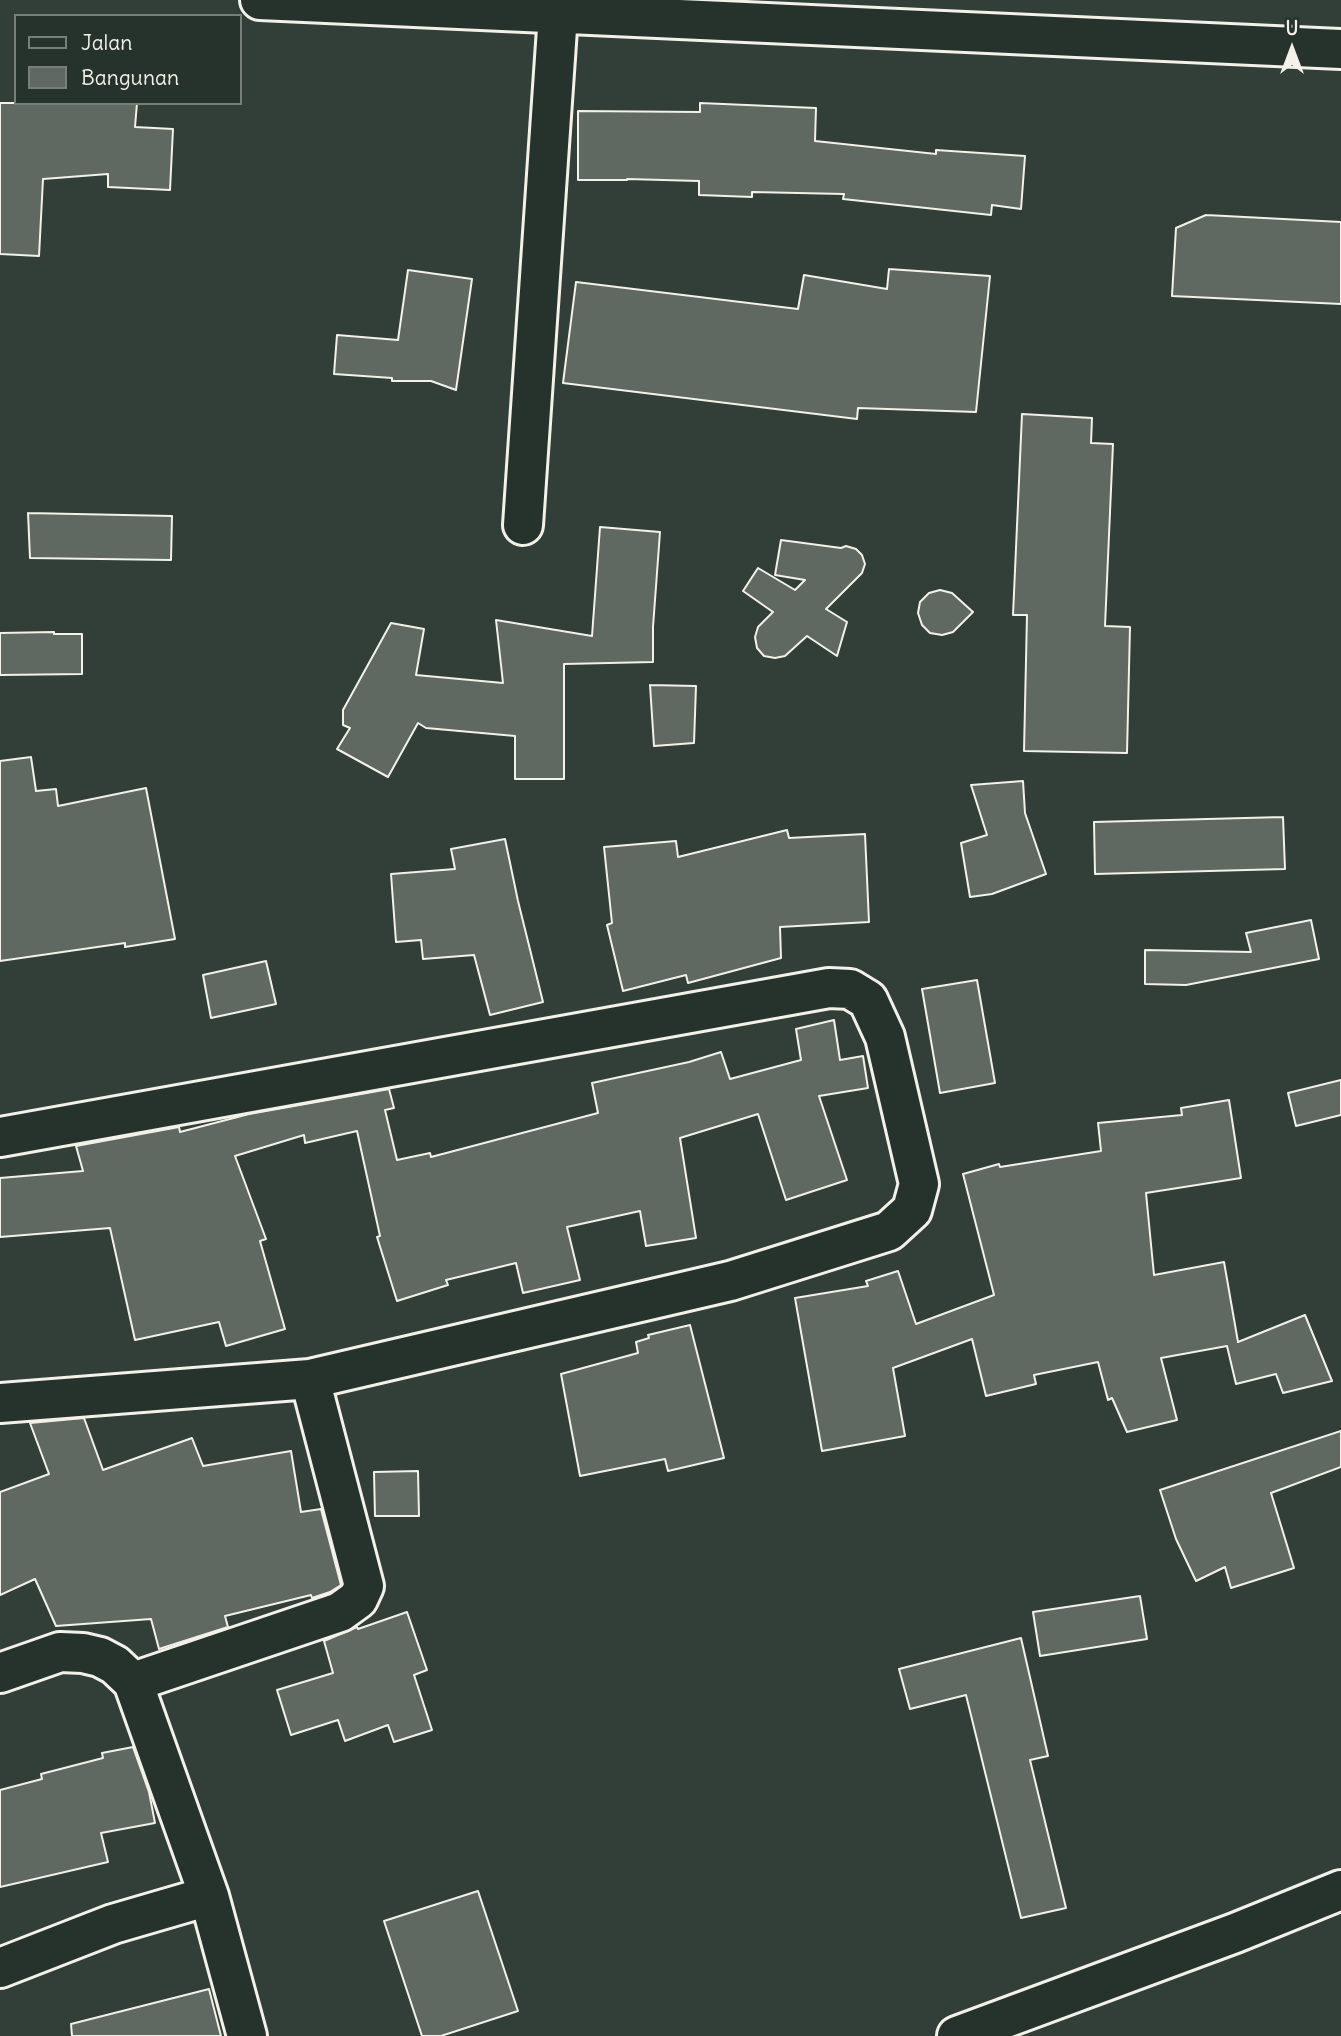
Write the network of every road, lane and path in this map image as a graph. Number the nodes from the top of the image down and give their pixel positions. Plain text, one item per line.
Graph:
1 (260, 0) edge
2 (558, 14) junction
3 (1341, 49) edge
4 (523, 525) dead end
5 (0, 1137) edge
6 (310, 1379) junction
7 (0, 1403) edge
8 (0, 1673) edge
9 (133, 1682) junction
10 (1341, 1890) edge
11 (209, 1896) junction
12 (0, 1968) edge
13 (247, 2036) edge
14 (957, 2036) edge

1 - 2 street
2 - 3 street
2 - 4 street
5 - 6 street
6 - 7 street
6 - 9 street
8 - 9 street
9 - 11 street
10 - 14 street
11 - 12 street
11 - 13 street

